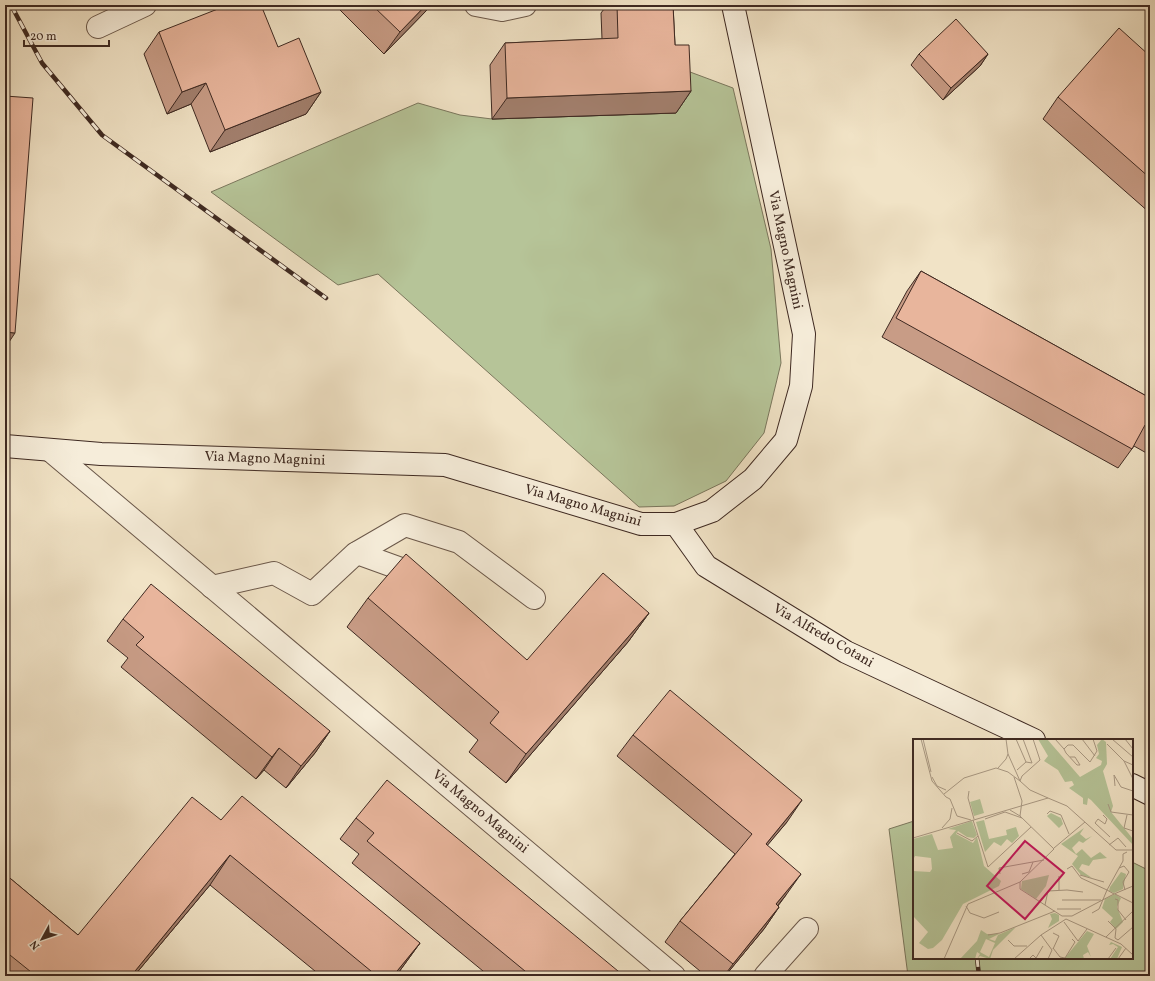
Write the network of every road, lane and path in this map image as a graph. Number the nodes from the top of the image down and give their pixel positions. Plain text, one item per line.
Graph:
1 (145, 5) edge
2 (476, 5) edge
3 (525, 5) edge
4 (733, 5) edge
5 (98, 27) dead end
6 (5, 446) edge
7 (51, 451) junction
8 (676, 524) junction
9 (357, 553) junction
10 (212, 587) junction
11 (434, 596) edge
12 (534, 598) dead end
13 (1032, 739) edge
14 (1133, 786) edge
15 (1150, 794) edge
16 (807, 929) dead end
17 (674, 976) edge
18 (765, 976) edge

1 - 5 street
2 - 3 street
4 - 8 street, Via Magno Magnini
6 - 7 street, Via Magno Magnini
7 - 8 street, Via Magno Magnini
7 - 10 street, Via Magno Magnini
8 - 13 street, Via Alfredo Cotani
9 - 10 street
9 - 11 street
9 - 12 street
10 - 17 street, Via Magno Magnini
14 - 15 street
16 - 18 street

